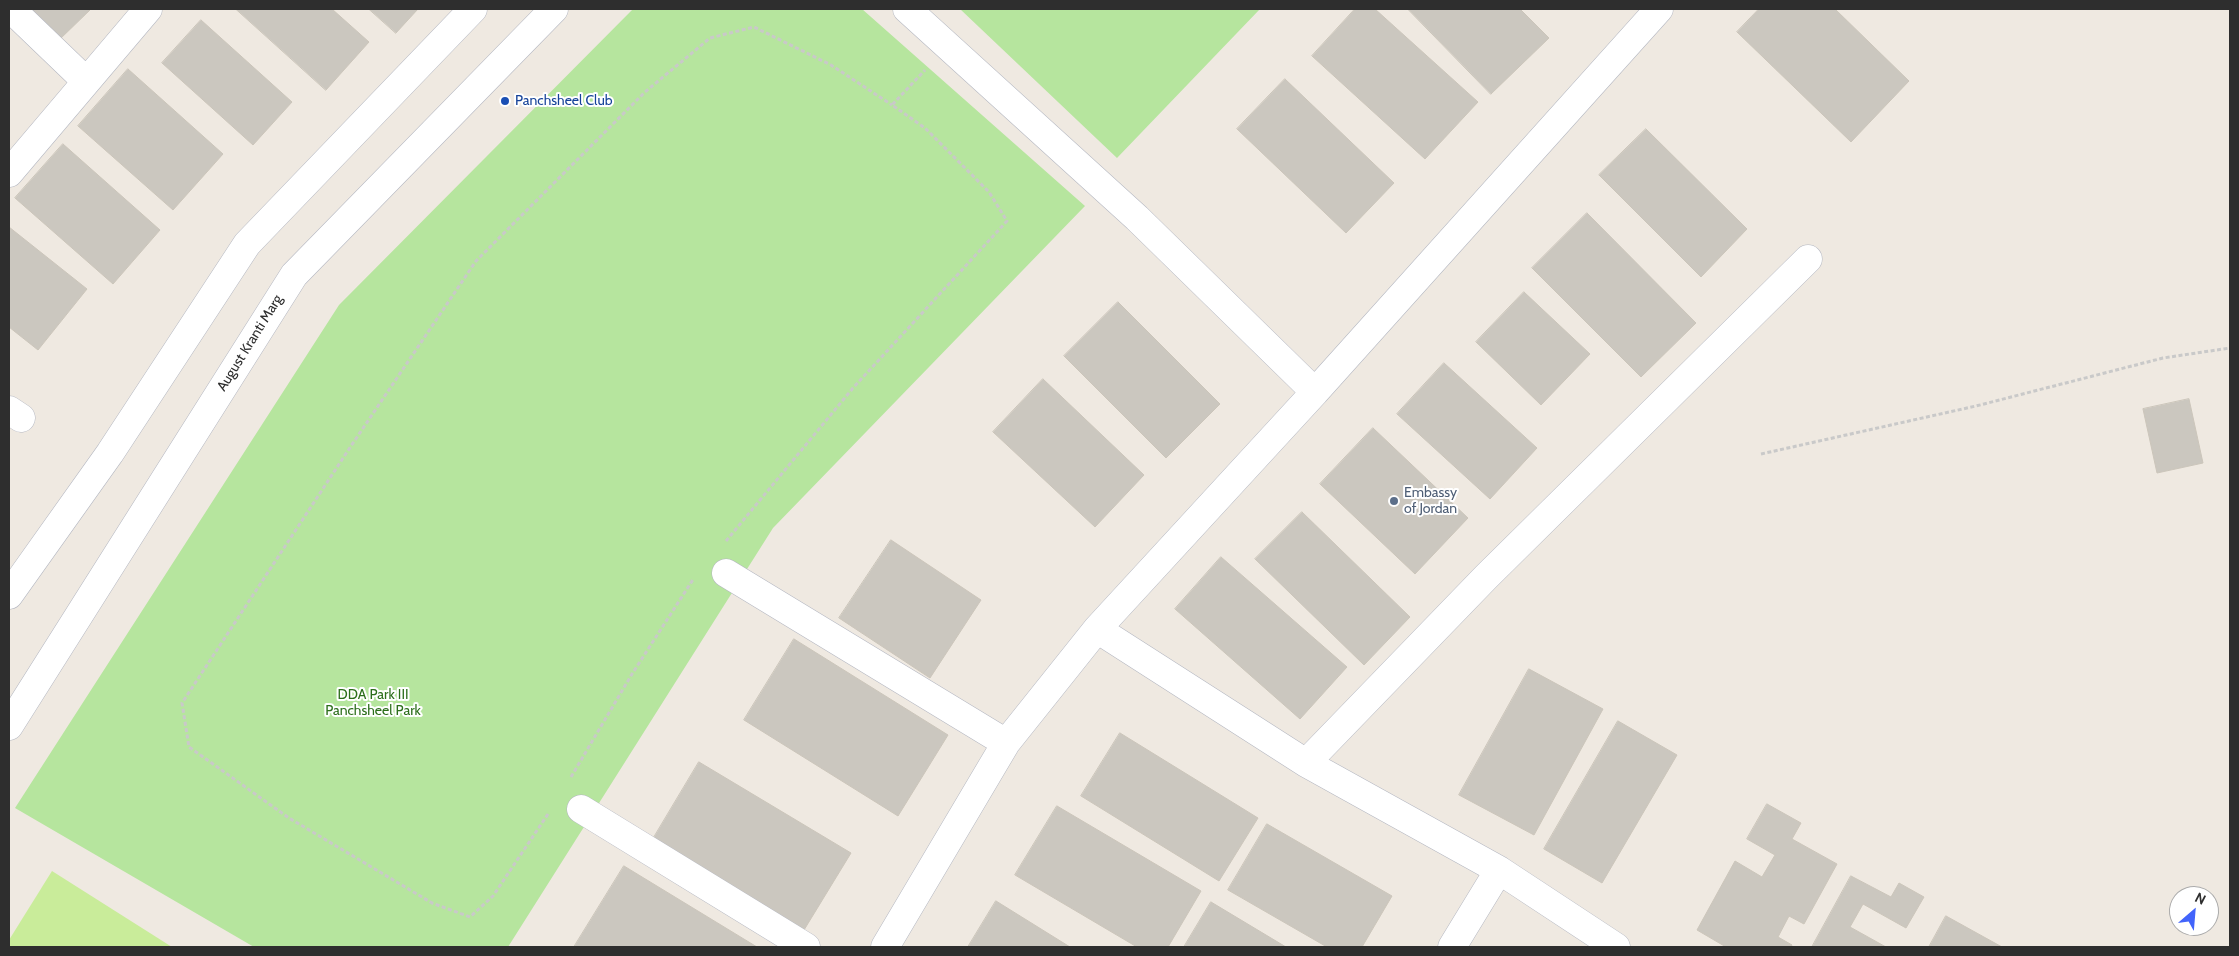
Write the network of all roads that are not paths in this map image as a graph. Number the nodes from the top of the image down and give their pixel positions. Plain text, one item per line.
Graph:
1 (11, 9) edge
2 (148, 9) edge
3 (473, 9) edge
4 (554, 9) edge
5 (907, 9) edge
6 (1659, 9) edge
7 (86, 81) junction
8 (9, 173) edge
9 (1808, 259) dead end
10 (1315, 392) junction
11 (716, 564) road end
12 (9, 595) edge
13 (1097, 628) junction
14 (9, 726) edge
15 (1006, 743) junction
16 (1306, 763) junction
17 (581, 809) dead end
18 (1499, 870) junction
19 (806, 947) edge
20 (885, 947) edge
21 (1452, 947) edge
22 (1616, 947) edge

1 - 7 street
2 - 7 street
3 - 12 street
4 - 14 street, August Kranti Marg
5 - 10 street
6 - 10 street
7 - 8 street
9 - 16 street
10 - 13 street
11 - 15 street
13 - 15 street
13 - 16 street
15 - 20 street
16 - 18 street
17 - 19 street
18 - 21 street
18 - 22 street

